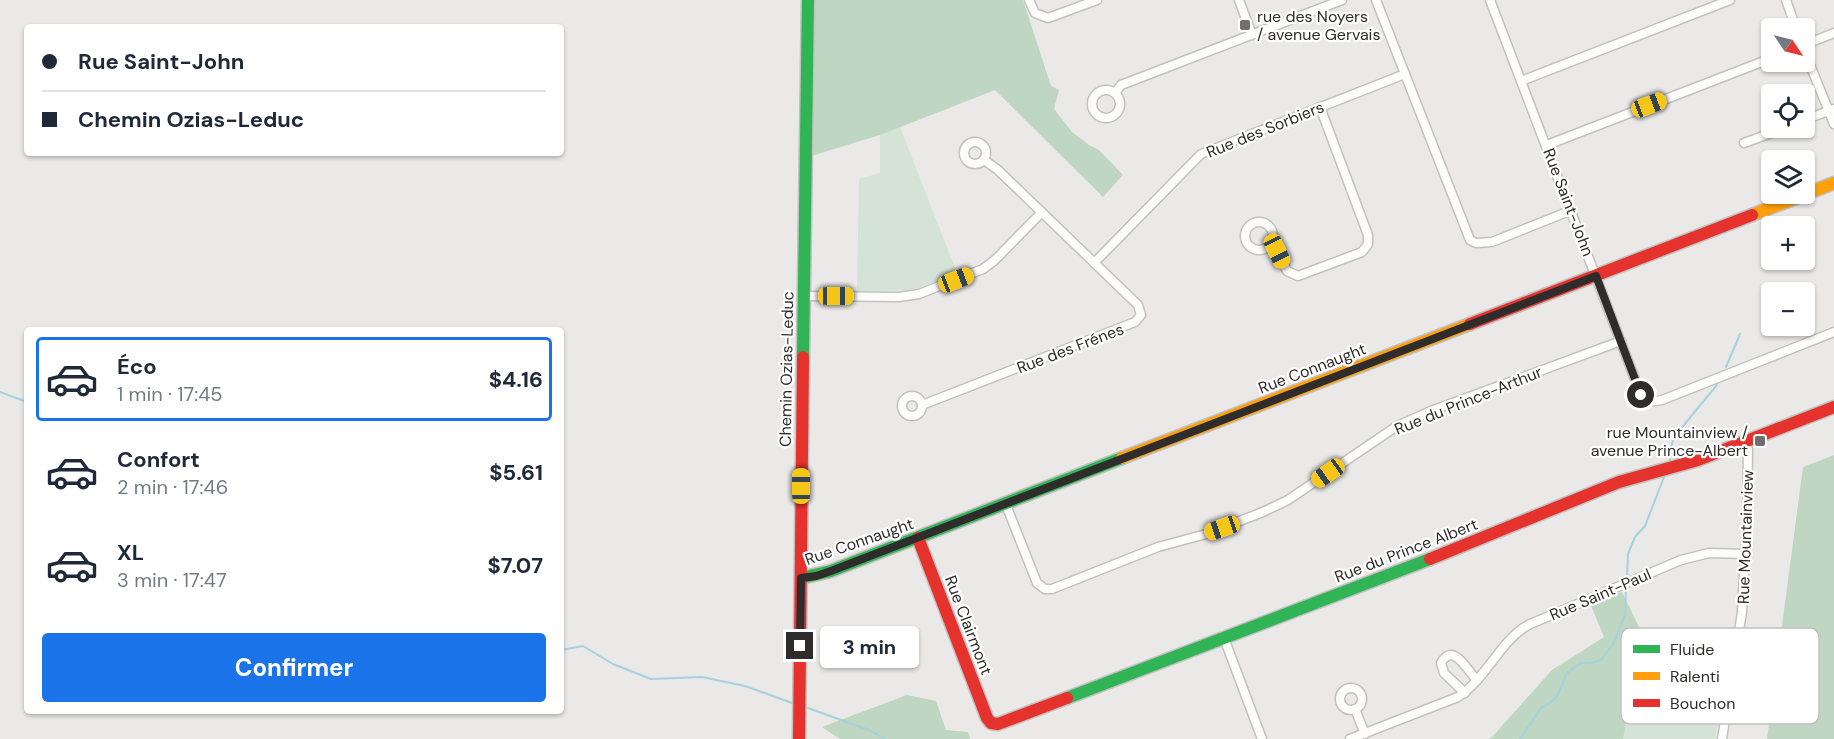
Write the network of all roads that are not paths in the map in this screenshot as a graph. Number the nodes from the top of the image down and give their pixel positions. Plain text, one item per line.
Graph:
1 (808, 0) edge
2 (1029, 0) edge
3 (1097, 0) edge
4 (1239, 0) edge
5 (1342, 0) edge
6 (1376, 0) edge
7 (1490, 0) edge
8 (1730, 0) edge
9 (1785, 0) edge
10 (1792, 18) edge
11 (1834, 33) edge
12 (1252, 35) junction
13 (1815, 41) edge
14 (1761, 62) edge
15 (1814, 72) edge
16 (1405, 74) junction
17 (1521, 81) junction
18 (1115, 93) dead end
19 (1320, 107) junction
20 (1831, 110) edge
21 (1815, 116) edge
22 (1834, 124) edge
23 (1761, 137) edge
24 (1744, 143) dead end
25 (1547, 145) junction
26 (984, 160) dead end
27 (1834, 183) edge
28 (1572, 210) junction
29 (1042, 212) junction
30 (1269, 246) dead end
31 (1094, 263) junction
32 (1596, 276) junction
33 (803, 296) junction
34 (1834, 332) edge
35 (1621, 341) junction
36 (922, 405) dead end
37 (1834, 408) edge
38 (1746, 442) junction
39 (1006, 505) junction
40 (918, 538) junction
41 (1746, 554) junction
42 (801, 578) junction
43 (1739, 628) edge
44 (1224, 638) junction
45 (1478, 680) junction
46 (1465, 693) junction
47 (1355, 709) dead end
48 (991, 723) joint
49 (1724, 724) edge
50 (1365, 734) junction
51 (799, 739) edge
52 (1262, 739) edge
53 (1350, 739) edge
54 (1722, 739) edge

1 - 33 street, Chemin Ozias-Leduc
2 - 3 street
4 - 12 street
5 - 12 street
6 - 16 street
7 - 17 street, Rue Saint-John
8 - 17 street
9 - 10 street
11 - 13 street
12 - 18 street
14 - 25 street
15 - 20 street
16 - 19 street, Rue des Sorbiers
16 - 28 street
17 - 25 street, Rue Saint-John
19 - 30 street
19 - 31 street, Rue des Sorbiers
20 - 21 street
20 - 22 street
23 - 24 street
25 - 28 street, Rue Saint-John
26 - 29 street, Rue des Frénes
27 - 32 street, Rue Connaught
28 - 32 street, Rue Saint-John
29 - 31 street, Rue des Frénes
29 - 33 street
31 - 36 street, Rue des Frénes
32 - 35 street, Rue Saint-John
32 - 39 street, Rue Connaught
33 - 42 street, Chemin Ozias-Leduc
34 - 35 street, Rue Saint-John
35 - 39 street, Rue du Prince-Arthur
37 - 38 street, Rue du Prince Albert
38 - 41 street, Rue Mountainview
38 - 44 street, Rue du Prince Albert
39 - 40 street, Rue Connaught
40 - 42 street, Rue Connaught
40 - 48 street, Rue Clairmont
41 - 43 street, Rue Mountainview
41 - 45 street, Rue Saint-Paul
42 - 51 street, Chemin Ozias-Leduc
44 - 48 street, Rue du Prince Albert
44 - 52 street
45 - 46 street, Rue Saint-Paul
45 - 46 street
46 - 50 street, Rue Saint-Paul
47 - 50 street
49 - 54 street, Rue Mountainview
50 - 53 street, Rue Saint-Paul

